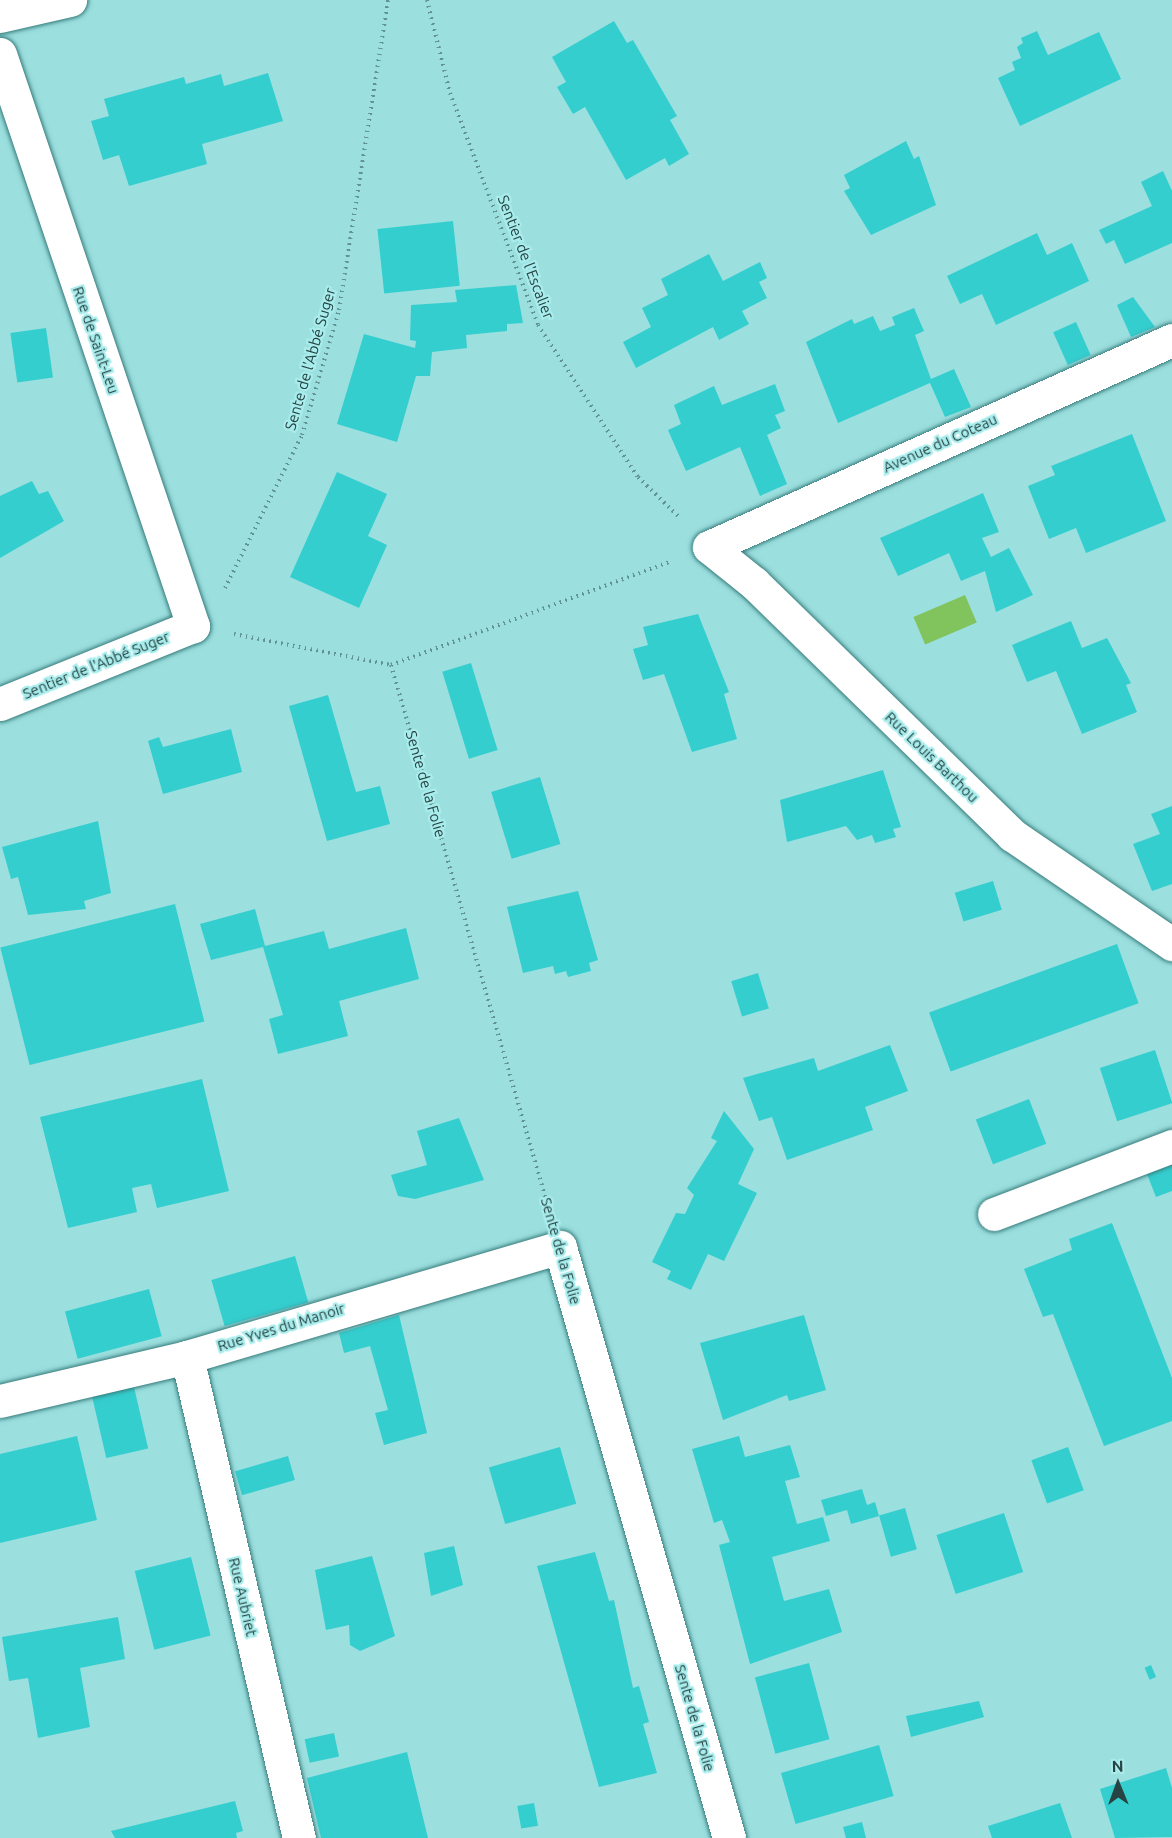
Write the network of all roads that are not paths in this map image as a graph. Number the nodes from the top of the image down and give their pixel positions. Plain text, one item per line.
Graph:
1 (70, 0) edge
2 (0, 16) edge
3 (0, 54) edge
4 (1172, 340) edge
5 (709, 547) joint
6 (193, 626) joint
7 (0, 704) edge
8 (1172, 944) edge
9 (1172, 1146) edge
10 (994, 1214) dead end
11 (560, 1247) joint
12 (188, 1357) junction
13 (0, 1401) edge
14 (299, 1838) edge
15 (729, 1838) edge

1 - 2 street
3 - 6 street, Rue de Saint-Leu
4 - 5 street, Avenue du Coteau
5 - 8 street, Rue Louis Barthou
6 - 7 street, Sentier de l'Abbé Suger
9 - 10 street
11 - 12 street, Rue Yves du Manoir
11 - 15 street, Sente de la Folie
12 - 13 street, Rue Yves du Manoir
12 - 14 street, Rue Aubriet

